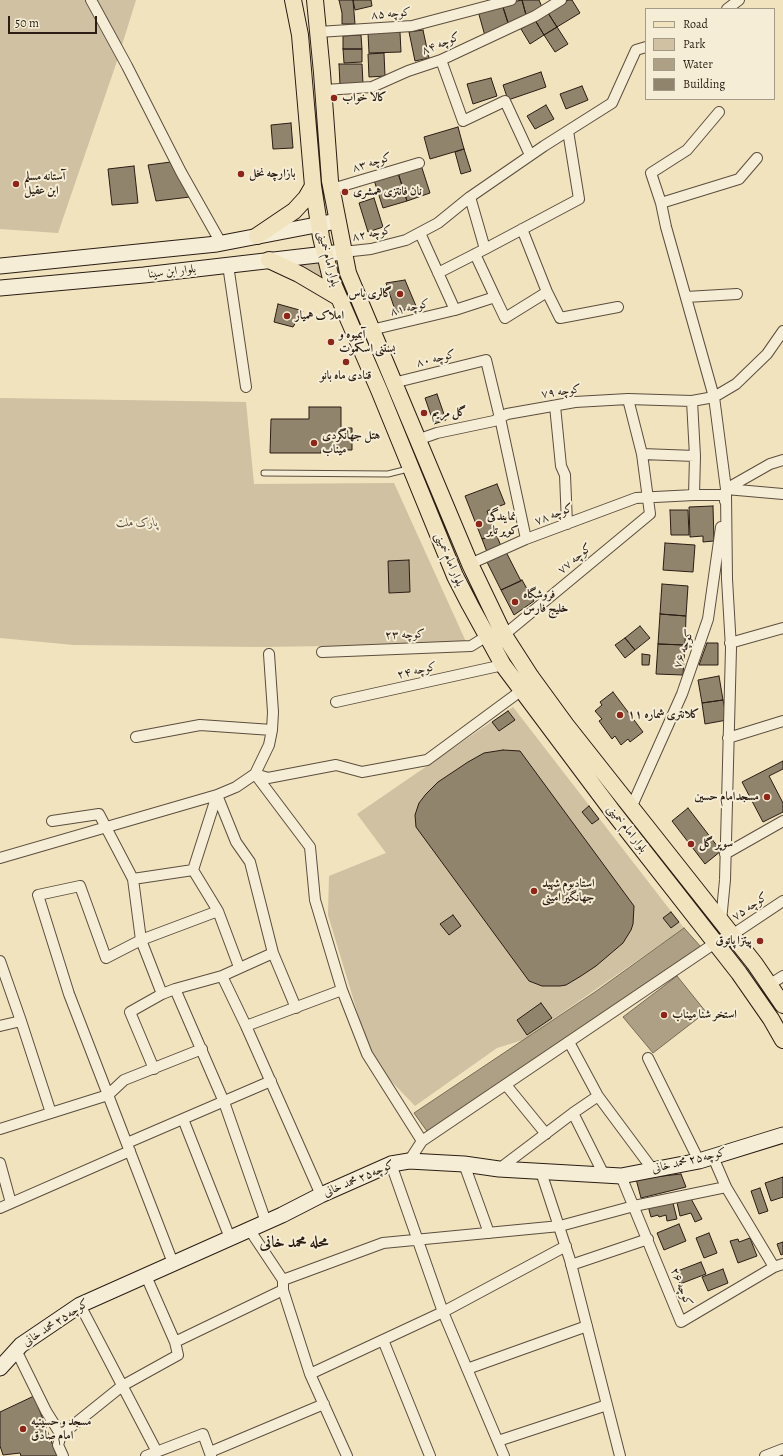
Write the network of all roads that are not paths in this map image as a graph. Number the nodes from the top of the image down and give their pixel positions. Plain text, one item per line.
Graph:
1 (91, 0) edge
2 (293, 0) edge
3 (315, 0) edge
4 (510, 0) edge
5 (561, 0) edge
6 (739, 0) edge
7 (728, 8) edge
8 (318, 32) junction
9 (645, 47) edge
10 (441, 60) junction
11 (324, 90) junction
12 (719, 112) dead end
13 (568, 131) junction
14 (530, 155) junction
15 (757, 158) dead end
16 (419, 163) dead end
17 (313, 186) junction
18 (332, 189) junction
19 (470, 197) junction
20 (661, 203) junction
21 (337, 221) junction
22 (319, 224) junction
23 (522, 229) junction
24 (420, 233) junction
25 (257, 236) junction
26 (221, 243) junction
27 (485, 249) junction
28 (343, 252) junction
29 (325, 254) junction
30 (475, 254) junction
31 (270, 260) junction
32 (228, 265) junction
33 (0, 266) edge
34 (438, 272) junction
35 (0, 288) edge
36 (547, 292) junction
37 (737, 294) dead end
38 (338, 297) junction
39 (495, 297) junction
40 (686, 297) junction
41 (618, 307) dead end
42 (455, 310) junction
43 (371, 330) junction
44 (783, 331) edge
45 (393, 383) junction
46 (246, 387) dead end
47 (714, 397) junction
48 (628, 399) junction
49 (692, 401) junction
50 (555, 406) junction
51 (500, 418) junction
52 (417, 440) junction
53 (642, 454) junction
54 (695, 456) junction
55 (783, 460) edge
56 (411, 468) junction
57 (264, 473) dead end
58 (726, 492) junction
59 (783, 494) edge
60 (694, 495) junction
61 (648, 497) junction
62 (567, 524) junction
63 (526, 540) junction
64 (470, 564) junction
65 (782, 630) edge
66 (504, 635) junction
67 (487, 636) junction
68 (730, 643) junction
69 (322, 652) dead end
70 (270, 654) dead end
71 (503, 664) junction
72 (522, 690) junction
73 (336, 702) dead end
74 (783, 721) edge
75 (272, 730) junction
76 (136, 737) dead end
77 (728, 738) junction
78 (255, 774) junction
79 (218, 794) junction
80 (631, 808) junction
81 (52, 821) dead end
82 (783, 821) edge
83 (106, 827) junction
84 (725, 854) junction
85 (0, 858) edge
86 (193, 870) junction
87 (133, 879) junction
88 (783, 900) edge
89 (218, 911) junction
90 (721, 921) junction
91 (732, 935) junction
92 (141, 940) junction
93 (715, 943) junction
94 (273, 953) junction
95 (0, 961) edge
96 (239, 967) junction
97 (222, 976) junction
98 (783, 976) edge
99 (769, 985) junction
100 (175, 989) junction
101 (342, 990) junction
102 (162, 994) junction
103 (783, 1005) edge
104 (296, 1008) junction
105 (21, 1021) junction
106 (0, 1026) edge
107 (246, 1026) junction
108 (783, 1040) edge
109 (569, 1042) junction
110 (202, 1049) junction
111 (648, 1058) dead end
112 (154, 1069) junction
113 (270, 1081) junction
114 (506, 1085) junction
115 (108, 1095) junction
116 (598, 1096) junction
117 (224, 1102) junction
118 (51, 1113) junction
119 (573, 1113) junction
120 (183, 1119) junction
121 (0, 1129) edge
122 (546, 1134) junction
123 (783, 1135) edge
124 (422, 1141) junction
125 (128, 1147) junction
126 (706, 1159) junction
127 (409, 1161) junction
128 (0, 1163) edge
129 (391, 1164) junction
130 (464, 1164) junction
131 (499, 1169) junction
132 (653, 1170) junction
133 (541, 1172) junction
134 (604, 1175) junction
135 (621, 1176) junction
136 (726, 1186) junction
137 (321, 1195) junction
138 (11, 1203) junction
139 (634, 1206) junction
140 (0, 1208) edge
141 (266, 1222) junction
142 (560, 1226) junction
143 (249, 1229) junction
144 (489, 1233) junction
145 (230, 1238) junction
146 (648, 1239) junction
147 (419, 1240) junction
148 (566, 1246) junction
149 (174, 1263) junction
150 (571, 1265) junction
151 (779, 1265) edge
152 (146, 1276) junction
153 (283, 1280) junction
154 (283, 1290) junction
155 (80, 1305) junction
156 (443, 1312) junction
157 (588, 1326) junction
158 (384, 1340) junction
159 (175, 1342) junction
160 (16, 1350) junction
161 (0, 1368) edge
162 (467, 1369) junction
163 (310, 1374) junction
164 (122, 1386) junction
165 (324, 1404) junction
166 (607, 1405) junction
167 (60, 1435) junction
168 (498, 1441) junction
169 (783, 1449) edge
170 (157, 1452) junction
171 (210, 1454) edge
172 (63, 1456) edge
173 (146, 1456) edge
174 (347, 1456) edge
175 (430, 1456) edge
176 (504, 1456) edge
177 (620, 1456) edge
178 (765, 1456) edge

1 - 26 street
2 - 17 main road, بلوار امام خمینی
3 - 8 main road, بلوار امام خمینی
4 - 8 street, کوچه ۸۵
5 - 10 street, کوچه ۸۴
6 - 7 street
8 - 11 main road, بلوار امام خمینی
9 - 13 street, کوچه ۸۲
10 - 11 street, کوچه ۸۴
10 - 14 street
11 - 18 main road, بلوار امام خمینی
12 - 20 street
13 - 14 street, کوچه ۸۲
13 - 23 street
14 - 19 street, کوچه ۸۲
15 - 20 street
16 - 18 street, کوچه ۸۳
17 - 22 main road, بلوار امام خمینی
17 - 25 main road
18 - 21 main road, بلوار امام خمینی
19 - 24 street, کوچه ۸۲
19 - 27 street
20 - 40 street
21 - 22 street, بلوار ابن سینا
21 - 28 main road, بلوار امام خمینی
22 - 25 street, بلوار ابن سینا
22 - 29 main road, بلوار امام خمینی
23 - 27 street
23 - 36 street
24 - 28 street, کوچه ۸۲
24 - 34 street
25 - 26 street, بلوار ابن سینا
26 - 33 street, بلوار ابن سینا
27 - 30 street
28 - 29 street, بلوار ابن سینا
28 - 43 main road, بلوار امام خمینی
29 - 31 street, بلوار ابن سینا
29 - 38 main road, بلوار امام خمینی
30 - 34 street
30 - 39 street
31 - 32 street, بلوار ابن سینا
31 - 38 main road
32 - 35 street, بلوار ابن سینا
32 - 46 street
34 - 42 street
36 - 39 street
36 - 41 street
37 - 40 street
38 - 56 main road, بلوار امام خمینی
39 - 42 street, کوچه ۸۱
40 - 47 street
42 - 43 street, کوچه ۸۱
43 - 45 main road, بلوار امام خمینی
44 - 47 street
45 - 51 street, کوچه ۸۰
45 - 52 main road, بلوار امام خمینی
47 - 49 street, کوچه ۷۹
47 - 58 street
48 - 49 street, کوچه ۷۹
48 - 50 street, کوچه ۷۹
48 - 53 street
49 - 54 street
50 - 51 street, کوچه ۷۹
50 - 62 street
51 - 52 street, کوچه ۷۹
51 - 63 street
52 - 64 main road, بلوار امام خمینی
53 - 54 street
53 - 61 street
54 - 60 street
55 - 58 street
56 - 57 lane
56 - 67 main road, بلوار امام خمینی
58 - 59 street, کوچه ۷۸
58 - 60 street, کوچه ۷۸
58 - 68 street
58 - 80 street, کوچه ۷۶
60 - 61 street, کوچه ۷۸
61 - 62 street, کوچه ۷۸
61 - 66 street, کوچه ۷۷
62 - 63 street, کوچه ۷۸
63 - 64 street, کوچه ۷۸
64 - 66 main road, بلوار امام خمینی
65 - 68 street
66 - 80 main road, بلوار امام خمینی
67 - 69 street, کوچه ۲۳
67 - 71 main road, بلوار امام خمینی
68 - 77 street
70 - 75 street
71 - 72 main road, بلوار امام خمینی
71 - 73 street, کوچه ۲۴
72 - 78 street
72 - 93 main road, بلوار امام خمینی
74 - 77 street
75 - 76 street
75 - 78 street
77 - 84 street
78 - 79 street
78 - 101 street
79 - 83 street
79 - 86 street
79 - 94 street
80 - 90 main road, بلوار امام خمینی
81 - 83 street
82 - 84 street
83 - 85 street
83 - 87 street
84 - 90 street
86 - 87 street
86 - 89 street
87 - 92 street
88 - 91 street, کوچه ۷۵
89 - 92 street
89 - 96 street
90 - 91 main road, بلوار امام خمینی
91 - 93 street, کوچه ۷۵
91 - 99 main road, بلوار امام خمینی
92 - 102 street
92 - 115 street
93 - 108 main road, بلوار امام خمینی
93 - 109 street, کوچه ۷۵
94 - 96 street
94 - 104 street
95 - 105 street
96 - 97 street
97 - 100 street
97 - 107 street
98 - 99 street
99 - 103 main road, بلوار امام خمینی
100 - 102 street
100 - 110 street
101 - 104 street
101 - 124 street
102 - 112 street
104 - 107 street
105 - 106 street
105 - 118 street
107 - 113 street
109 - 114 street, کوچه ۷۵
109 - 116 street
110 - 112 street
110 - 117 street
111 - 126 street
112 - 115 street
113 - 117 street
113 - 137 street
114 - 122 street
114 - 124 street, کوچه ۷۵
115 - 118 street
115 - 125 street
116 - 119 street
116 - 132 street
117 - 120 street
117 - 141 street
118 - 121 street
119 - 122 street
119 - 134 street
120 - 125 street
120 - 145 street
122 - 131 street
123 - 126 street, کوچه۲۵ محمد خانی
124 - 127 street
125 - 138 street
125 - 149 street
126 - 132 street, کوچه۲۵ محمد خانی
126 - 136 street
127 - 129 street, کوچه۲۵ محمد خانی
127 - 130 street, کوچه۲۵ محمد خانی
128 - 138 street
129 - 137 street, کوچه۲۵ محمد خانی
129 - 147 street
130 - 131 street, کوچه۲۵ محمد خانی
130 - 144 street
131 - 133 street, کوچه۲۵ محمد خانی
132 - 135 street, کوچه۲۵ محمد خانی
133 - 134 street, کوچه۲۵ محمد خانی
133 - 142 street
134 - 135 street, کوچه۲۵ محمد خانی
135 - 139 street, کوچه ۲۶
136 - 139 street
136 - 151 street
137 - 141 street, کوچه۲۵ محمد خانی
138 - 140 street
139 - 142 street
139 - 146 street, کوچه ۲۶
141 - 143 street, کوچه۲۵ محمد خانی
142 - 144 street
142 - 148 street
143 - 145 street, کوچه۲۵ محمد خانی
143 - 153 street
144 - 147 street
145 - 149 street, کوچه۲۵ محمد خانی
146 - 150 street
146 - 151 street, کوچه ۲۶
147 - 153 street
147 - 156 street
148 - 150 street
148 - 156 street
149 - 152 street, کوچه۲۵ محمد خانی
150 - 157 street
152 - 155 street, کوچه۲۵ محمد خانی
152 - 159 street
153 - 154 street
154 - 159 street
154 - 163 street
155 - 160 street, کوچه۲۵ محمد خانی
155 - 164 street
156 - 158 street
156 - 162 street
157 - 162 street
157 - 166 street
158 - 163 street
158 - 175 street
159 - 164 street
160 - 161 street, کوچه۲۵ محمد خانی
160 - 167 street
162 - 168 street
163 - 165 street
164 - 167 street
164 - 170 street
165 - 171 street
165 - 174 street
166 - 168 street
166 - 177 street
167 - 172 street
168 - 176 street
169 - 178 street
170 - 171 street
170 - 173 street

